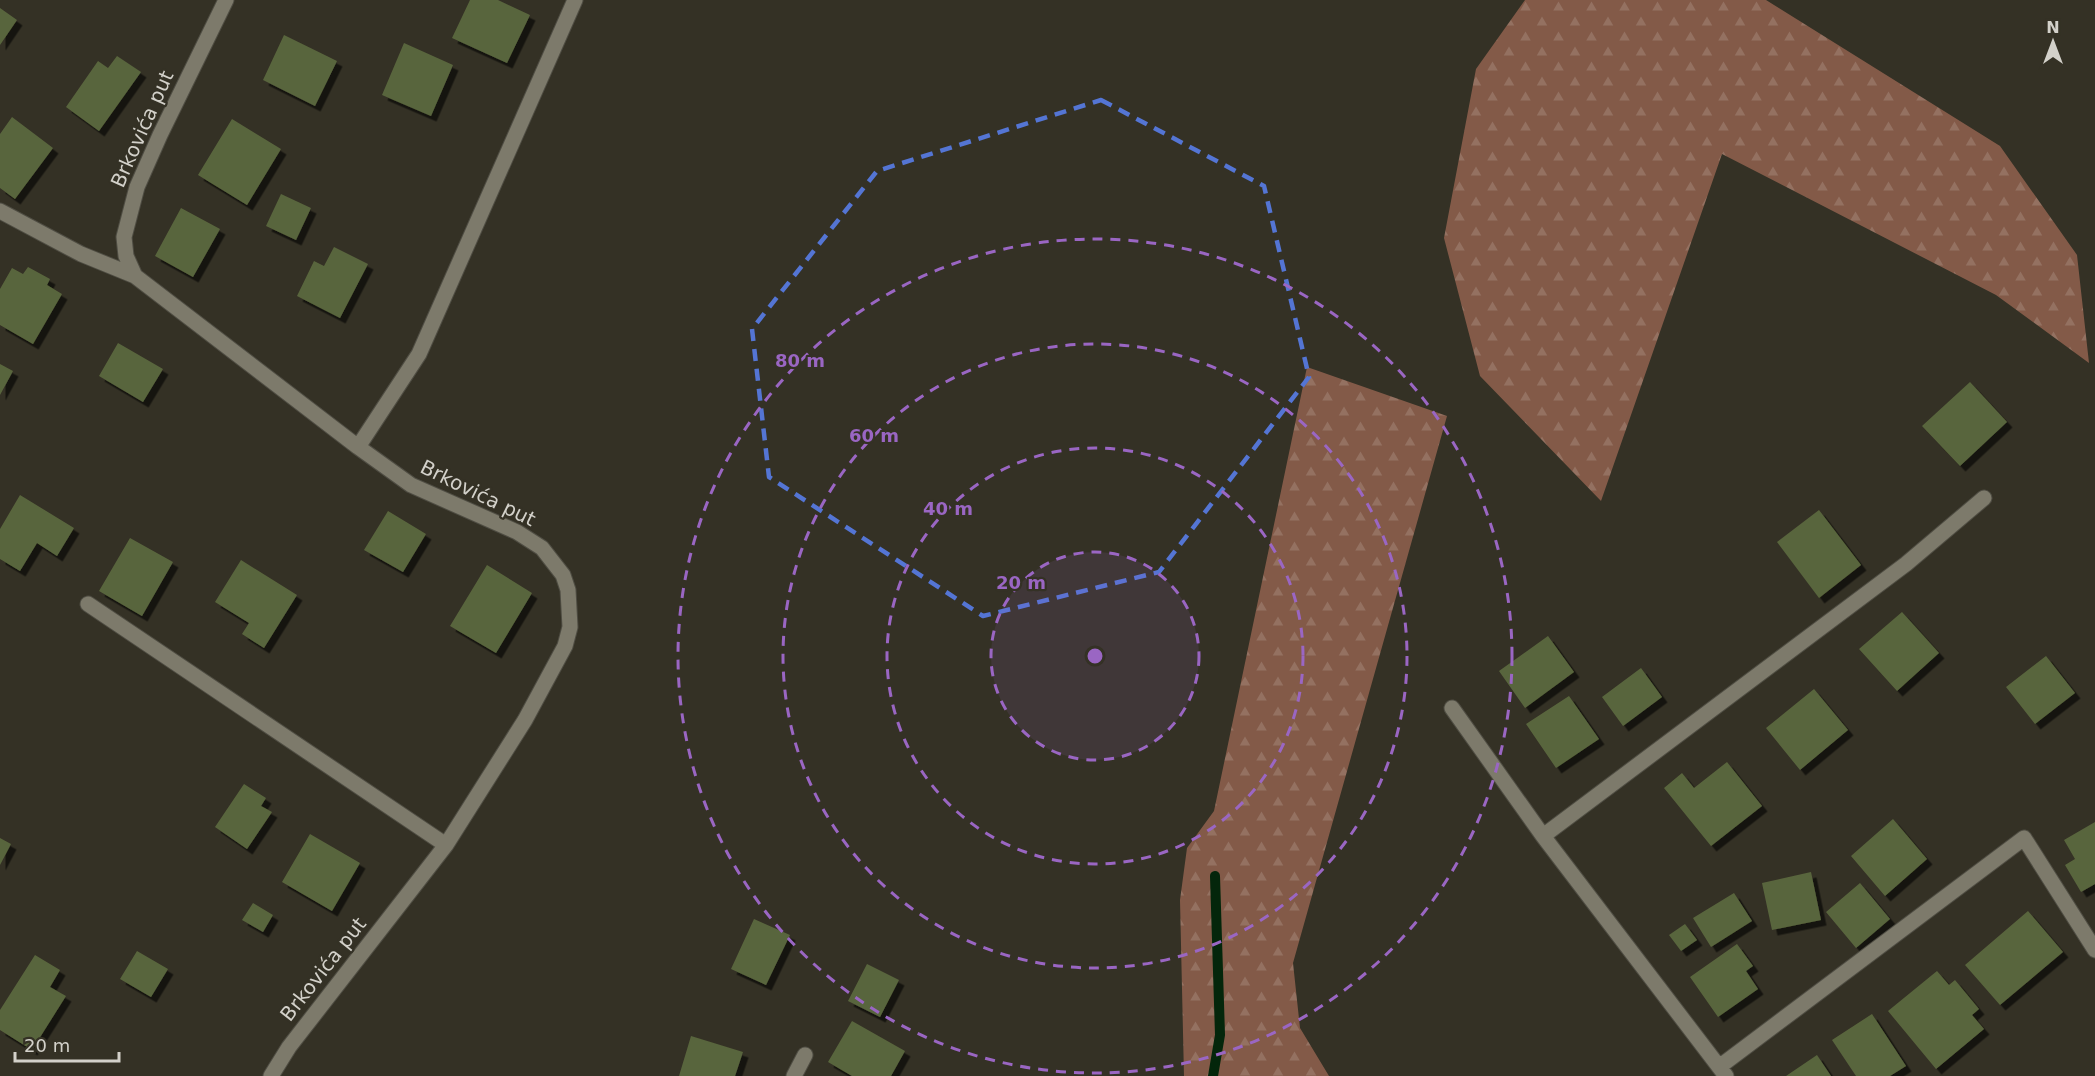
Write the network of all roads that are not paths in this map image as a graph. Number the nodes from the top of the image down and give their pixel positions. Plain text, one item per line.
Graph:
1 (226, 0) edge
2 (575, 0) edge
3 (0, 211) edge
4 (135, 276) junction
5 (358, 447) junction
6 (1984, 498) dead end
7 (88, 604) dead end
8 (1452, 708) dead end
9 (1543, 836) junction
10 (446, 845) junction
11 (2095, 950) edge
12 (805, 1055) dead end
13 (1722, 1072) edge
14 (271, 1076) edge
15 (794, 1076) edge

1 - 4 street, Brkovića put
2 - 5 street
3 - 4 street
4 - 5 street, Brkovića put
5 - 10 street, Brkovića put
6 - 9 street
7 - 10 street
8 - 9 street
9 - 13 street
10 - 14 street, Brkovića put
11 - 13 street
12 - 15 street

